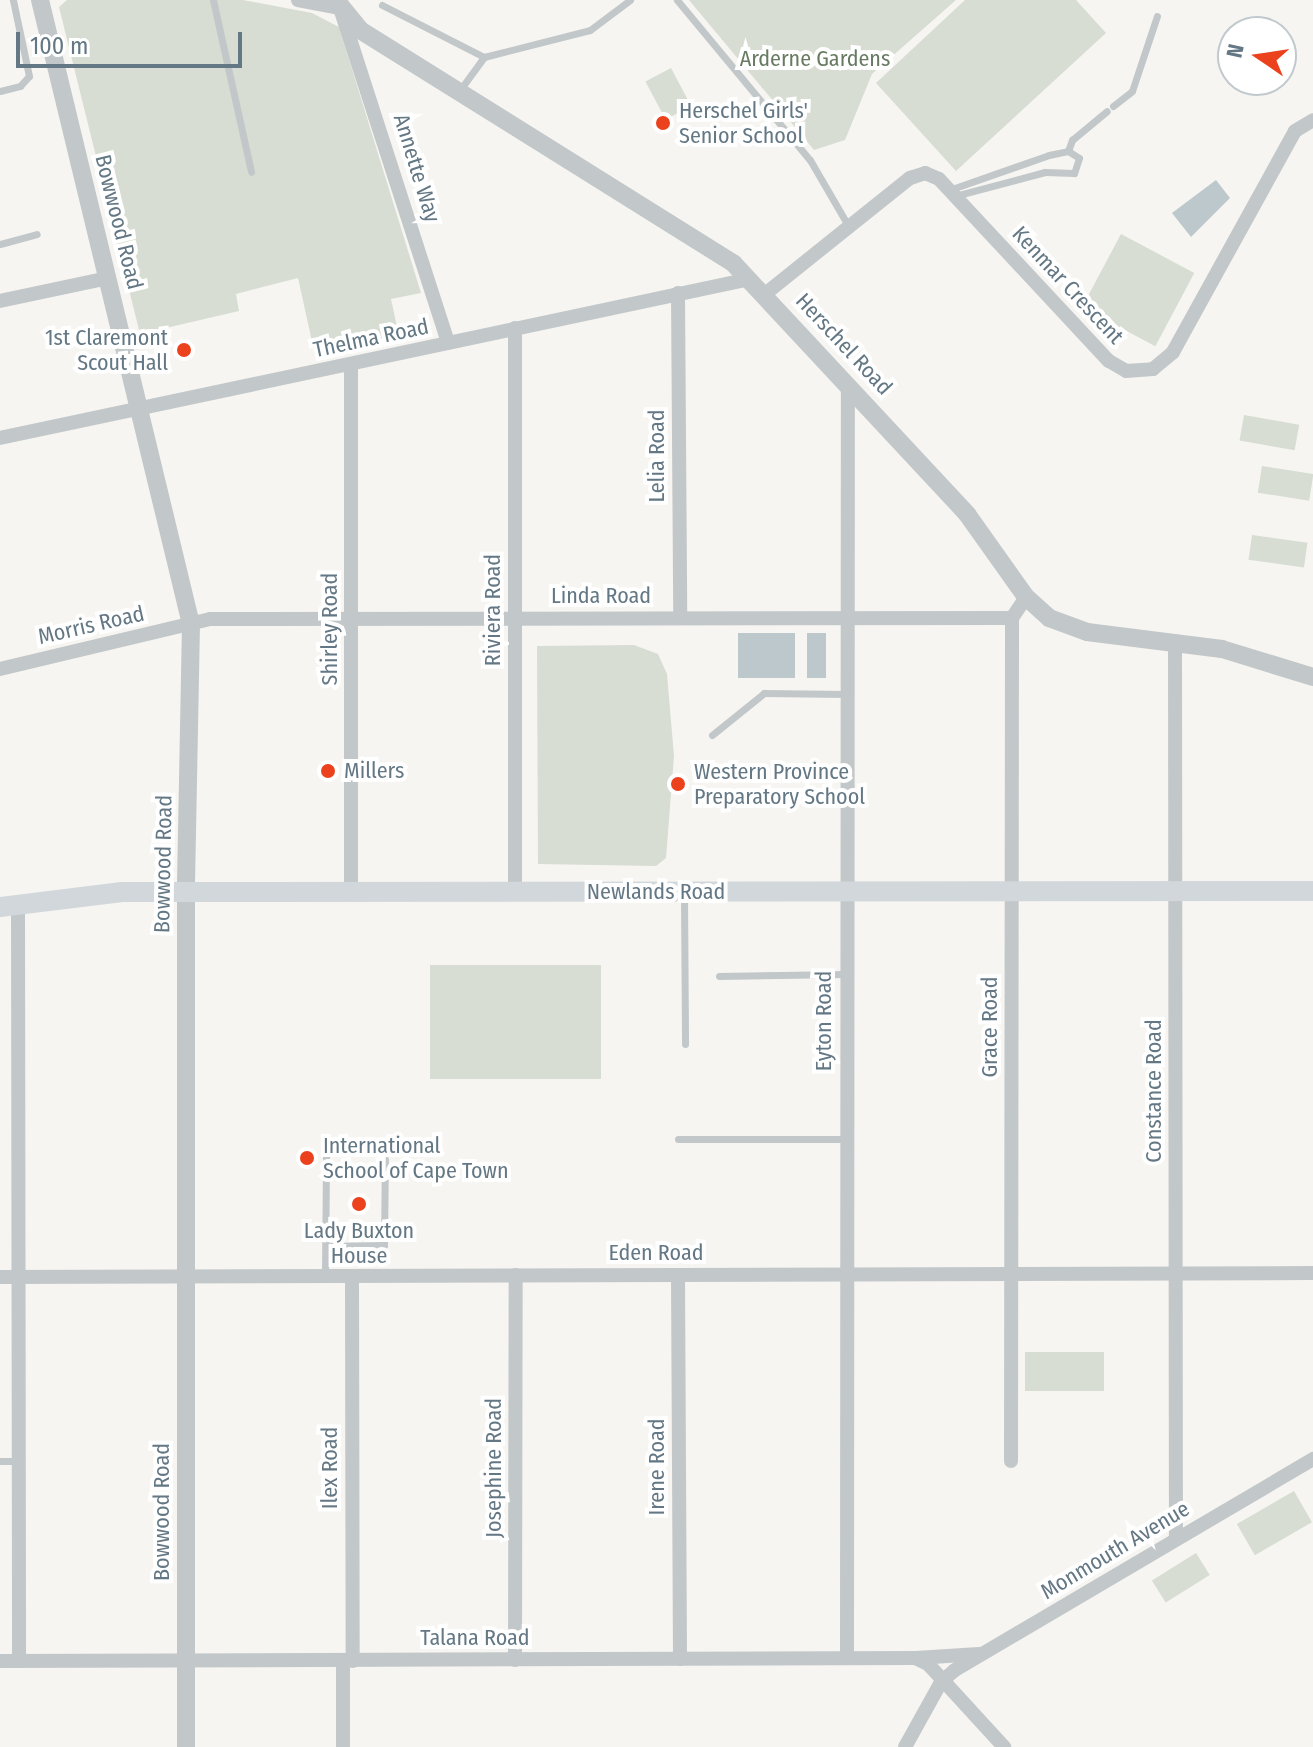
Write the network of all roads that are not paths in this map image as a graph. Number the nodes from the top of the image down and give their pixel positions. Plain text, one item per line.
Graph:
1 (13, 0) edge
2 (40, 0) edge
3 (213, 0) edge
4 (298, 0) edge
5 (630, 0) edge
6 (677, 0) edge
7 (338, 4) edge
8 (382, 5) dead end
9 (1157, 16) dead end
10 (484, 57) junction
11 (0, 91) edge
12 (458, 92) junction
13 (1313, 120) edge
14 (1068, 151) junction
15 (251, 172) dead end
16 (952, 193) junction
17 (850, 231) junction
18 (37, 234) dead end
19 (0, 244) edge
20 (108, 278) junction
21 (750, 279) junction
22 (678, 293) junction
23 (765, 294) junction
24 (0, 301) edge
25 (515, 328) junction
26 (448, 343) junction
27 (351, 365) junction
28 (848, 384) junction
29 (139, 408) junction
30 (0, 438) edge
31 (1026, 597) junction
32 (845, 617) junction
33 (515, 618) junction
34 (680, 618) junction
35 (1012, 618) junction
36 (352, 619) junction
37 (191, 624) junction
38 (1175, 643) junction
39 (0, 669) edge
40 (1313, 677) edge
41 (846, 694) junction
42 (712, 735) dead end
43 (1313, 891) edge
44 (186, 892) junction
45 (351, 892) junction
46 (515, 892) junction
47 (684, 892) junction
48 (846, 892) junction
49 (1176, 892) junction
50 (1012, 893) junction
51 (9, 906) edge
52 (846, 974) junction
53 (719, 976) dead end
54 (685, 1044) dead end
55 (678, 1139) dead end
56 (846, 1139) junction
57 (326, 1246) junction
58 (1013, 1272) junction
59 (1177, 1273) junction
60 (1313, 1273) edge
61 (846, 1274) junction
62 (516, 1275) junction
63 (678, 1275) junction
64 (186, 1276) junction
65 (325, 1276) junction
66 (352, 1276) junction
67 (0, 1277) edge
68 (19, 1277) junction
69 (1313, 1459) edge
70 (0, 1461) edge
71 (19, 1461) junction
72 (1011, 1461) dead end
73 (1176, 1539) junction
74 (984, 1654) junction
75 (847, 1658) junction
76 (915, 1658) junction
77 (680, 1659) junction
78 (186, 1660) junction
79 (515, 1660) junction
80 (0, 1661) edge
81 (19, 1661) junction
82 (348, 1661) junction
83 (941, 1682) junction
84 (186, 1747) edge
85 (343, 1747) edge
86 (905, 1747) edge
87 (1004, 1747) edge

1 - 11 lane
2 - 20 street, Bowwood Road
3 - 15 lane
4 - 7 street
5 - 10 lane
6 - 17 lane
7 - 12 street, Herschel Road
7 - 26 street, Annette Way
8 - 10 lane
9 - 14 lane
10 - 12 lane
12 - 21 street, Herschel Road
13 - 16 street, Kenmar Crescent
14 - 16 lane
14 - 16 lane
16 - 17 street, Kenmar Crescent
17 - 23 street, Kenmar Crescent
18 - 19 lane
20 - 24 street
20 - 29 street, Bowwood Road
21 - 22 street, Thelma Road
21 - 23 street, Herschel Road
22 - 25 street, Thelma Road
22 - 34 street, Lelia Road
23 - 28 street, Herschel Road
25 - 26 street, Thelma Road
25 - 33 street, Riviera Road
26 - 27 street, Thelma Road
27 - 29 street, Thelma Road
27 - 36 street, Shirley Road
28 - 31 street, Herschel Road
28 - 32 street, Eyton Road
29 - 30 street, Thelma Road
29 - 37 street, Bowwood Road
31 - 35 street
31 - 38 street, Herschel Road
32 - 34 street, Linda Road
32 - 35 street, Linda Road
32 - 41 street, Eyton Road
33 - 34 street, Linda Road
33 - 36 street, Linda Road
33 - 46 street, Riviera Road
35 - 50 street, Grace Road
36 - 37 street, Linda Road
36 - 45 street, Shirley Road
37 - 39 street, Morris Road
37 - 44 street, Bowwood Road
38 - 40 street, Herschel Road
38 - 49 street, Constance Road
41 - 42 lane
41 - 48 street, Eyton Road
43 - 49 main road, Newlands Road
44 - 45 main road, Newlands Road
44 - 51 main road, Newlands Road
44 - 64 street, Bowwood Road
45 - 46 main road, Newlands Road
46 - 47 main road, Newlands Road
47 - 48 main road, Newlands Road
47 - 54 lane
48 - 50 main road, Newlands Road
48 - 52 street, Eyton Road
49 - 50 main road, Newlands Road
49 - 59 street, Constance Road
50 - 58 street, Grace Road
51 - 68 street
52 - 53 lane
52 - 56 street, Eyton Road
55 - 56 lane
56 - 61 street, Eyton Road
57 - 57 lane
57 - 65 lane
58 - 59 street, Eden Road
58 - 61 street, Eden Road
58 - 72 street, Grace Road
59 - 60 street, Eden Road
59 - 73 street, Constance Road
61 - 63 street, Eden Road
61 - 75 street, Eyton Road
62 - 63 street, Eden Road
62 - 66 street, Eden Road
62 - 79 street, Josephine Road
63 - 77 street, Irene Road
64 - 65 street, Eden Road
64 - 68 street, Eden Road
64 - 78 street, Bowwood Road
65 - 66 street, Eden Road
66 - 82 street, Ilex Road
67 - 68 street, Eden Road
68 - 71 street
69 - 73 street, Monmouth Avenue
70 - 71 lane
71 - 81 street
73 - 74 street, Monmouth Avenue
74 - 76 street, Talana Road
74 - 83 street, Monmouth Avenue
75 - 76 street, Talana Road
75 - 77 street, Talana Road
76 - 83 street
77 - 79 street, Talana Road
78 - 81 street, Talana Road
78 - 82 street, Talana Road
78 - 84 street, Bowwood Road
79 - 82 street, Talana Road
80 - 81 street, Talana Road
82 - 85 street, Ilex Road
83 - 86 street
83 - 87 street

